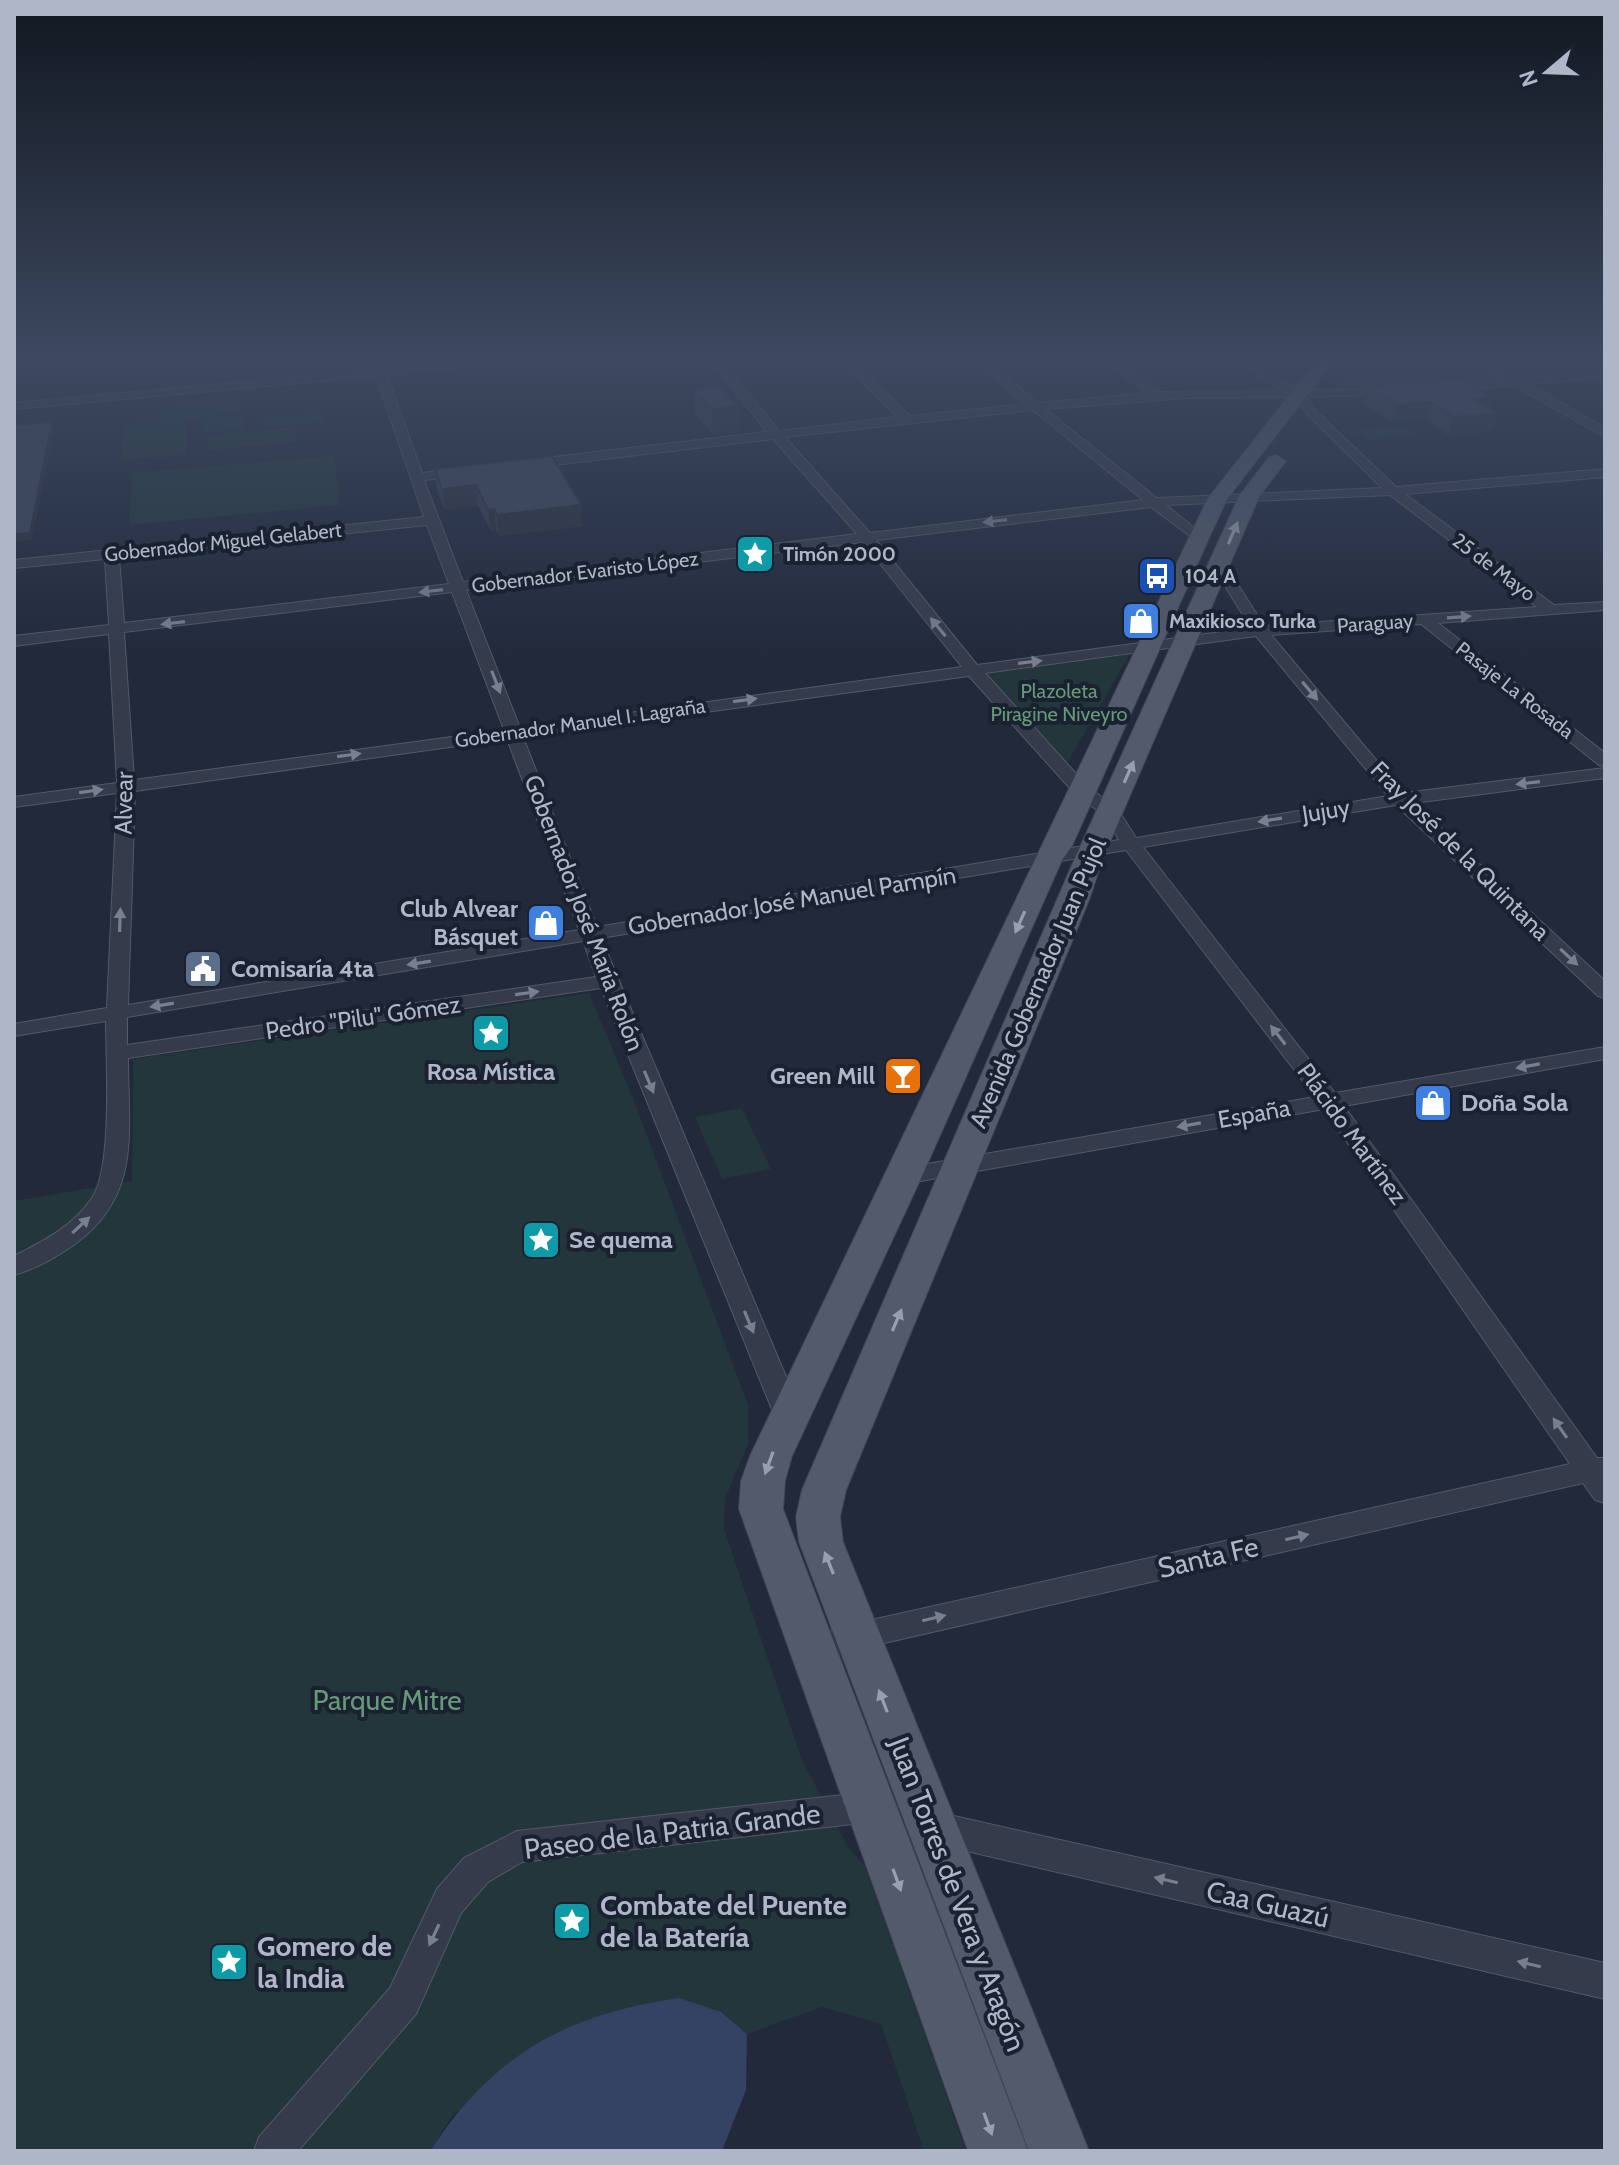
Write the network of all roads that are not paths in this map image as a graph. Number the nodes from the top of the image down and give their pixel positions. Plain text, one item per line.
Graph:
1 (413, 460) edge
2 (563, 460) edge
3 (798, 460) edge
4 (1103, 460) edge
5 (1264, 460) edge
6 (1365, 460) edge
7 (512, 466) edge
8 (481, 470) edge
9 (1605, 473) edge
10 (419, 477) junction
11 (1393, 491) junction
12 (1234, 497) junction
13 (1156, 502) junction
14 (432, 520) junction
15 (866, 536) junction
16 (1198, 538) junction
17 (112, 553) junction
18 (14, 564) edge
19 (1232, 586) dead end
20 (459, 587) junction
21 (1605, 606) edge
22 (1588, 607) junction
23 (1551, 610) junction
24 (1424, 619) junction
25 (1605, 619) edge
26 (117, 630) junction
27 (1260, 631) junction
28 (1162, 640) junction
29 (14, 641) edge
30 (972, 669) junction
31 (515, 732) junction
32 (1605, 761) edge
33 (1605, 773) edge
34 (126, 787) junction
35 (1082, 791) junction
36 (1400, 799) junction
37 (14, 802) edge
38 (1111, 812) junction
39 (1130, 843) junction
40 (1092, 850) junction
41 (1048, 859) junction
42 (591, 934) junction
43 (608, 981) junction
44 (1605, 992) edge
45 (117, 1013) junction
46 (14, 1030) edge
47 (118, 1053) junction
48 (1605, 1053) edge
49 (1329, 1100) junction
50 (963, 1166) junction
51 (904, 1176) junction
52 (14, 1266) edge
53 (789, 1417) junction
54 (1600, 1477) edge
55 (858, 1636) junction
56 (812, 1649) junction
57 (870, 1807) junction
58 (931, 1826) junction
59 (1605, 1981) edge
60 (273, 2151) edge
61 (998, 2151) edge
62 (1059, 2151) edge

1 - 10 street, Gobernador José María Rolón
2 - 7 street
3 - 15 street, Plácido Martínez
4 - 13 street
5 - 12 main road, Avenida Gobernador Juan Pujol
6 - 11 street, 25 de Mayo
8 - 10 street
9 - 11 street, Gobernador Evaristo López
10 - 14 street, Gobernador José María Rolón
11 - 12 street, Gobernador Evaristo López
11 - 23 street, 25 de Mayo
12 - 13 street, Gobernador Evaristo López
12 - 16 main road, Avenida Gobernador Juan Pujol
28 -> 12 main road, Avenida Gobernador Juan Pujol
13 -> 15 street, Gobernador Evaristo López
13 - 16 street
14 - 17 street, Gobernador Miguel Gelabert
14 - 20 street, Gobernador José María Rolón
15 - 20 street, Gobernador Evaristo López
30 -> 15 street, Plácido Martínez
16 - 28 main road, Avenida Gobernador Juan Pujol
17 - 18 street, Gobernador Miguel Gelabert
17 - 26 street, Alvear
19 - 27 street, Fray José de la Quintana
20 -> 26 street, Gobernador Evaristo López
20 -> 31 street, Gobernador José María Rolón
21 - 22 street, Paraguay
22 - 23 street, Paraguay
22 - 25 street
24 -> 23 street, Paraguay
24 - 27 street, Paraguay
24 - 32 street, Pasaje La Rosada
26 - 29 street, Gobernador Evaristo López
26 - 34 street, Alvear
27 - 28 street, Paraguay
27 -> 36 street, Fray José de la Quintana
30 -> 28 street, Gobernador Manuel I. Lagraña
28 - 35 main road, Avenida Gobernador Juan Pujol
38 -> 28 main road, Avenida Gobernador Juan Pujol
31 -> 30 street, Gobernador Manuel I. Lagraña
30 - 35 street, Plácido Martínez
34 -> 31 street, Gobernador Manuel I. Lagraña
31 - 42 street, Gobernador José María Rolón
33 -> 36 street, Jujuy
37 -> 34 street, Gobernador Manuel I. Lagraña
45 -> 34 street, Alvear
35 - 38 street, Plácido Martínez
35 - 41 main road, Avenida Gobernador Juan Pujol
36 -> 39 street, Jujuy
36 -> 44 street, Fray José de la Quintana
38 - 39 street, Plácido Martínez
38 - 40 main road, Avenida Gobernador Juan Pujol
39 - 40 street, Jujuy
49 -> 39 street, Plácido Martínez
40 - 41 street, Jujuy
40 - 50 main road, Avenida Gobernador Juan Pujol
41 - 42 street, Gobernador José Manuel Pampín
41 -> 51 main road, Avenida Gobernador Juan Pujol
42 - 43 street, Gobernador José María Rolón
42 -> 45 street, Gobernador José Manuel Pampín
47 -> 43 street, Pedro "Pilu" Gómez
43 -> 53 street, Gobernador José María Rolón
45 - 46 street, Gobernador José Manuel Pampín
45 - 47 street, Alvear
52 -> 47 street
48 -> 49 street, España
49 -> 50 street, España
54 -> 49 street, Plácido Martínez
50 - 51 street, España
55 -> 50 main road, Avenida Gobernador Juan Pujol
51 - 53 main road, Avenida Gobernador Juan Pujol
53 -> 56 main road, Avenida Gobernador Juan Pujol
55 -> 54 street, Santa Fe
55 - 56 street, Santa Fe
58 -> 55 main road, Juan Torres de Vera y Aragón
56 - 57 main road, Juan Torres de Vera y Aragón
57 - 58 street, Paseo de la Patria Grande
57 -> 60 street, Paseo de la Patria Grande
57 -> 61 main road, Juan Torres de Vera y Aragón
59 -> 58 street, Caa Guazú
58 - 62 main road, Juan Torres de Vera y Aragón

